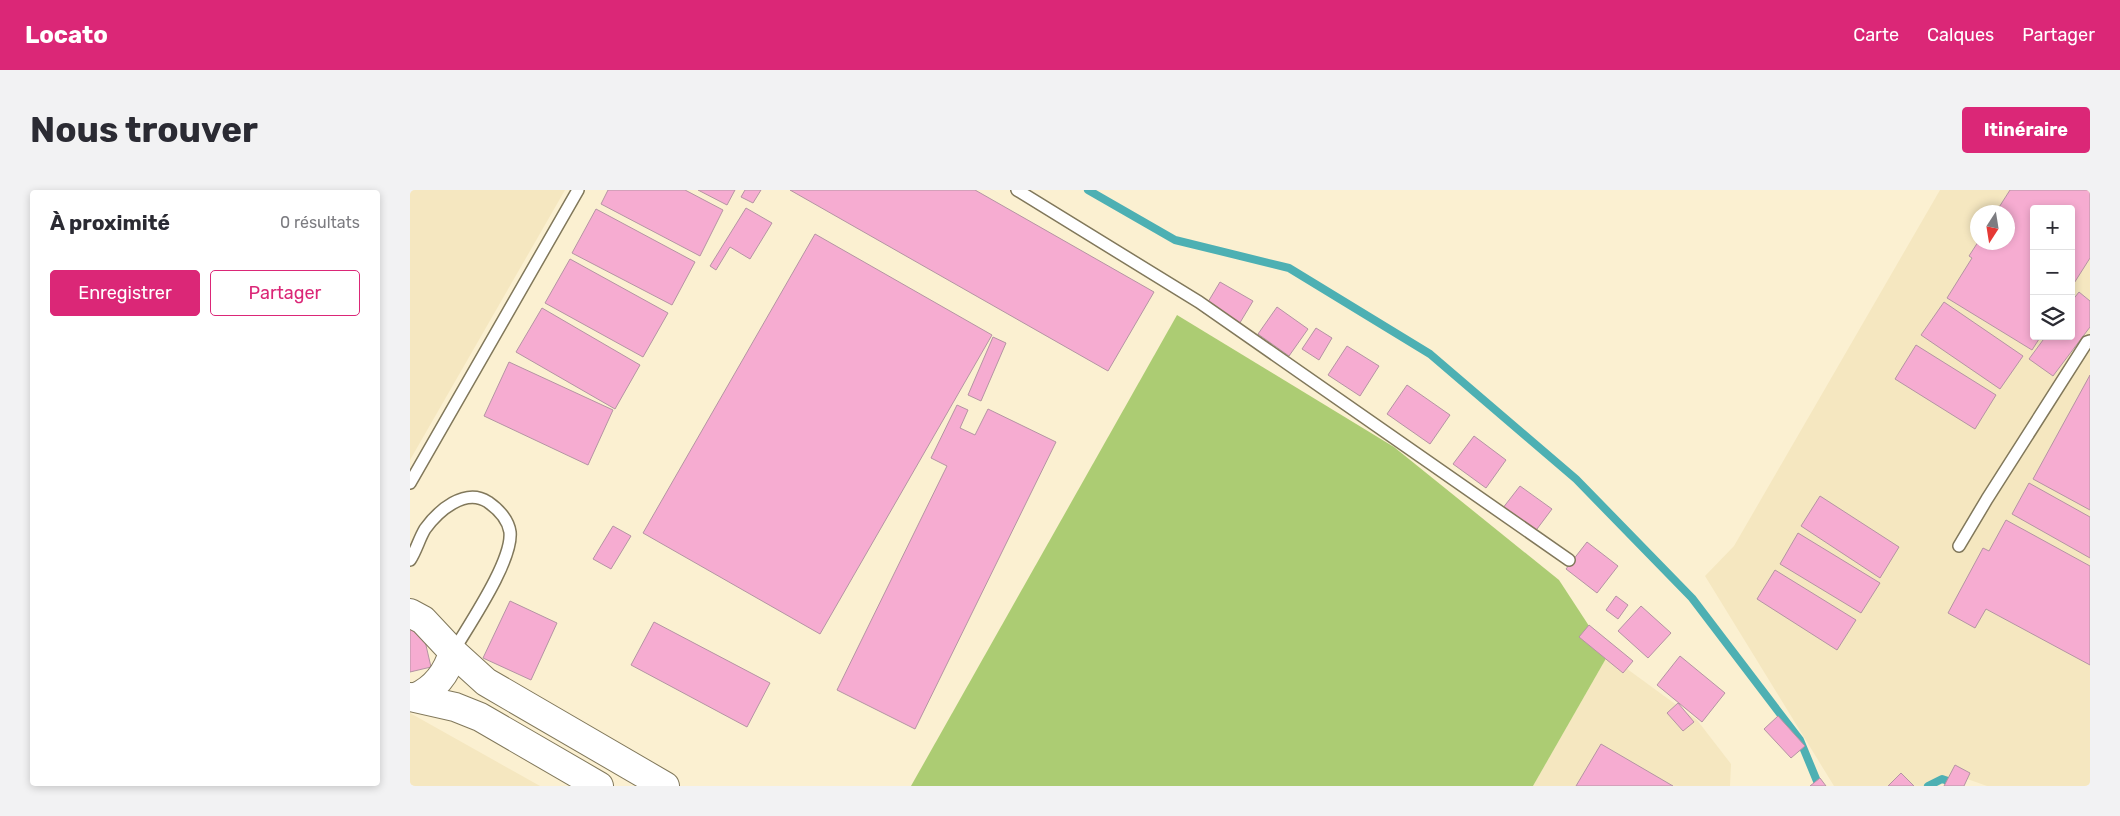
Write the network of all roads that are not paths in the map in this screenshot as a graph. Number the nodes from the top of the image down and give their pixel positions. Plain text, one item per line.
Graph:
1 (578, 190) edge
2 (1017, 190) edge
3 (2090, 341) edge
4 (410, 483) edge
5 (1959, 546) dead end
6 (410, 560) edge
7 (1569, 560) dead end
8 (410, 613) edge
9 (453, 652) junction
10 (413, 697) edge
11 (599, 786) edge
12 (665, 786) edge

1 - 4 lane
2 - 7 lane
3 - 5 lane
6 - 9 lane
8 - 9 street
9 - 10 street
9 - 12 street
10 - 11 street

